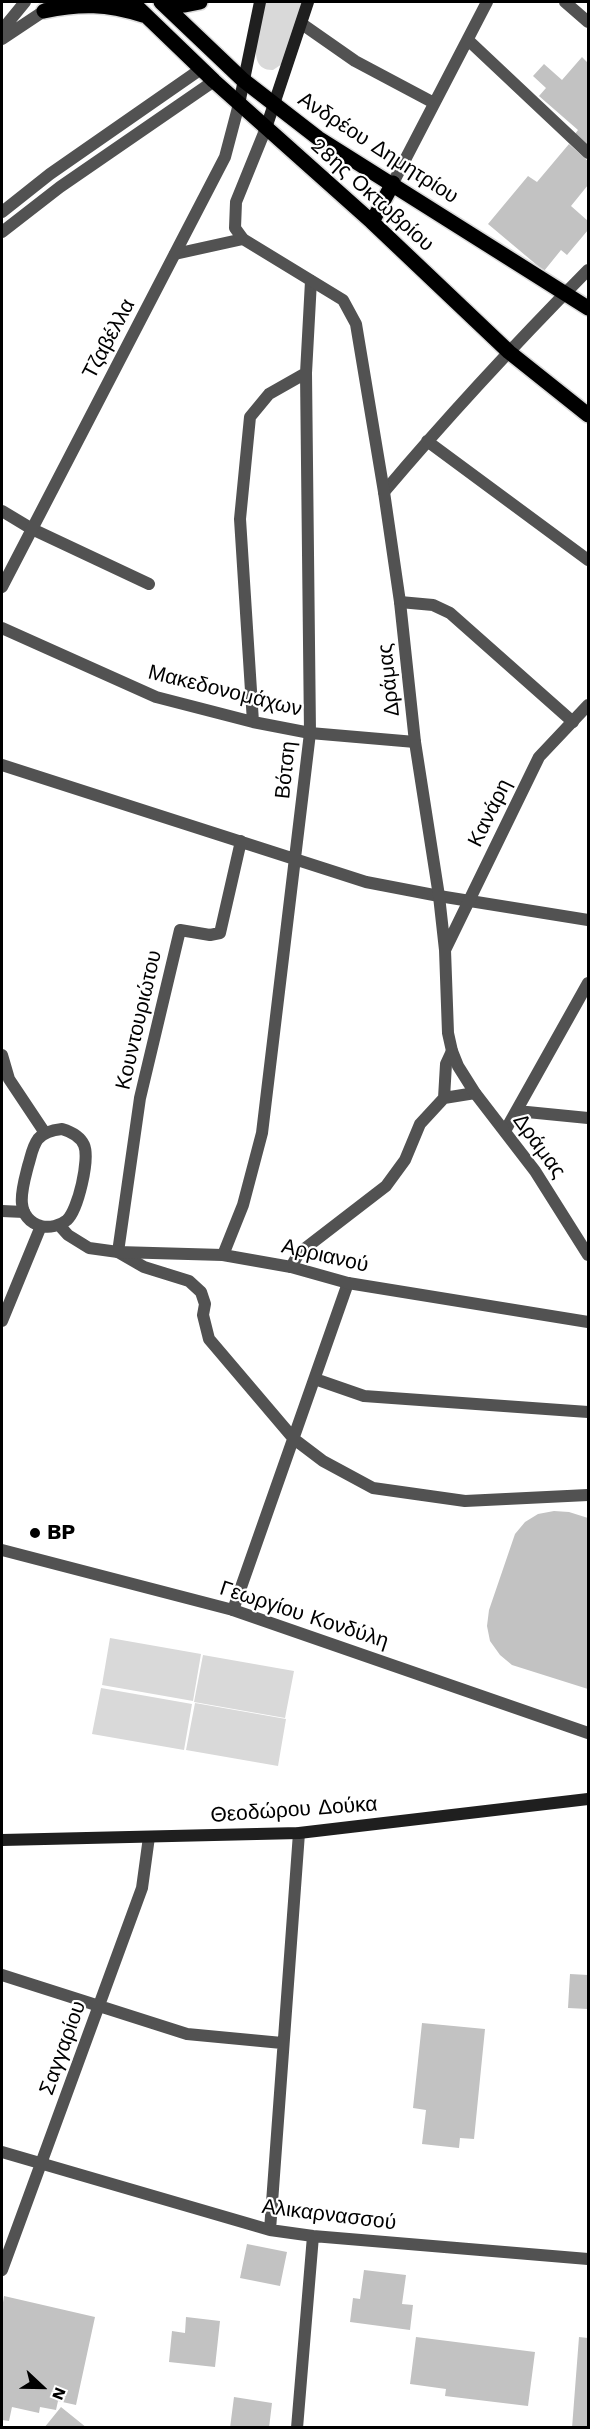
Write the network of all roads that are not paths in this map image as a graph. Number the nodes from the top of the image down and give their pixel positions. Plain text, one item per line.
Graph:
1 (25, 2) edge
2 (132, 2) edge
3 (161, 2) edge
4 (200, 2) edge
5 (260, 2) edge
6 (308, 2) edge
7 (488, 2) edge
8 (565, 2) edge
9 (49, 6) edge
10 (146, 15) junction
11 (588, 22) edge
12 (302, 24) junction
13 (2, 30) edge
14 (2, 39) edge
15 (468, 40) junction
16 (201, 69) junction
17 (243, 80) junction
18 (214, 81) junction
19 (434, 103) junction
20 (239, 104) junction
21 (274, 105) junction
22 (266, 128) junction
23 (588, 153) edge
24 (50, 174) junction
25 (393, 183) junction
26 (60, 187) junction
27 (2, 212) edge
28 (372, 222) junction
29 (2, 232) edge
30 (243, 239) junction
31 (175, 254) junction
32 (588, 270) edge
33 (311, 281) junction
34 (566, 293) junction
35 (588, 308) edge
36 (509, 352) junction
37 (306, 373) junction
38 (588, 414) edge
39 (427, 441) junction
40 (384, 492) junction
41 (2, 511) edge
42 (32, 529) junction
43 (588, 560) edge
44 (149, 584) dead end
45 (2, 587) edge
46 (400, 602) junction
47 (2, 628) edge
48 (588, 705) edge
49 (253, 722) junction
50 (573, 722) junction
51 (310, 733) junction
52 (415, 742) junction
53 (2, 765) edge
54 (241, 841) junction
55 (296, 860) junction
56 (439, 896) junction
57 (469, 901) junction
58 (588, 920) edge
59 (445, 950) junction
60 (588, 983) edge
61 (452, 1050) junction
62 (2, 1055) edge
63 (475, 1093) junction
64 (444, 1098) junction
65 (517, 1111) junction
66 (588, 1118) edge
67 (505, 1131) junction
68 (45, 1133) junction
69 (2, 1211) edge
70 (24, 1212) junction
71 (59, 1225) junction
72 (41, 1226) junction
73 (118, 1252) junction
74 (223, 1255) junction
75 (588, 1255) edge
76 (291, 1267) junction
77 (348, 1283) junction
78 (2, 1321) edge
79 (588, 1322) edge
80 (315, 1379) junction
81 (588, 1412) edge
82 (294, 1439) junction
83 (588, 1495) edge
84 (2, 1550) edge
85 (233, 1610) junction
86 (588, 1733) edge
87 (588, 1799) edge
88 (298, 1833) junction
89 (149, 1837) junction
90 (2, 1840) edge
91 (2, 1975) edge
92 (98, 2007) junction
93 (282, 2043) junction
94 (2, 2152) edge
95 (41, 2164) junction
96 (270, 2230) junction
97 (313, 2236) junction
98 (588, 2259) edge
99 (2, 2270) edge
100 (297, 2427) edge

1 - 13 street
2 - 10 main road, 28ης Οκτωβρίου
3 - 4 main road
3 - 17 main road, Ανδρέου Δημητρίου
5 - 17 main road
6 - 12 main road
7 - 15 street
8 - 11 street
9 - 10 main road
9 - 14 street
10 - 16 main road, 28ης Οκτωβρίου
12 - 19 street
12 - 21 main road
15 - 19 street
15 - 23 street
16 - 18 main road, 28ης Οκτωβρίου
16 - 24 street
17 - 20 main road
17 - 21 main road, Ανδρέου Δημητρίου
18 - 20 main road, 28ης Οκτωβρίου
18 - 26 street
19 - 25 street
20 - 22 main road, 28ης Οκτωβρίου
20 - 31 street, Τζαβέλλα
21 - 22 main road
21 - 25 main road, Ανδρέου Δημητρίου
22 - 28 main road, 28ης Οκτωβρίου
22 - 30 street
24 - 26 street
24 - 27 street
25 - 28 main road
25 - 34 main road, Ανδρέου Δημητρίου
26 - 29 street
28 - 36 main road, 28ης Οκτωβρίου
30 - 31 street
30 - 33 street, Δράμας
31 - 42 street, Τζαβέλλα
32 - 34 street
33 - 37 street, Βότση
33 - 40 street, Δράμας
34 - 35 main road, Ανδρέου Δημητρίου
34 - 36 street
36 - 38 main road, 28ης Οκτωβρίου
36 - 39 street
37 - 49 street
37 - 51 street, Βότση
39 - 40 street
39 - 43 street
40 - 46 street, Δράμας
41 - 42 street
42 - 44 street
42 - 45 street, Τζαβέλλα
46 - 50 street
46 - 52 street, Δράμας
47 - 49 street, Μακεδονομάχων
48 - 50 street, Κανάρη
49 - 51 street, Μακεδονομάχων
50 - 57 street, Κανάρη
51 - 52 street, Μακεδονομάχων
51 - 55 street, Βότση
52 - 56 street, Δράμας
53 - 54 street
54 - 55 street
54 - 73 street, Κουντουριώτου
55 - 56 street
55 - 74 street, Βότση
56 - 57 street
56 - 59 street, Δράμας
57 - 58 street
57 - 59 street, Κανάρη
59 - 61 street, Δράμας
60 - 65 street
61 - 63 street, Δράμας
61 - 64 street
62 - 68 street
63 - 64 street
63 - 67 street, Δράμας
64 - 76 street
65 - 66 street
65 - 67 street
67 - 75 street, Δράμας
68 - 70 street
68 - 71 street
69 - 70 street
70 - 72 street
71 - 72 street
71 - 73 street, Αρριανού
72 - 78 street
73 - 74 street, Αρριανού
73 - 82 street
74 - 76 street, Αρριανού
76 - 77 street, Αρριανού
77 - 79 street, Αρριανού
77 - 80 street
80 - 81 street
80 - 82 street
82 - 83 street
82 - 85 street
84 - 85 street, Γεωργίου Κονδύλη
85 - 86 street, Γεωργίου Κονδύλη
87 - 88 main road, Θεοδώρου Δούκα
88 - 89 main road, Θεοδώρου Δούκα
88 - 93 street
89 - 90 main road, Θεοδώρου Δούκα
89 - 92 street, Σαγγαρίου
91 - 92 street
92 - 93 street
92 - 95 street, Σαγγαρίου
93 - 96 street
94 - 95 street, Αλικαρνασσού
95 - 96 street, Αλικαρνασσού
95 - 99 street, Σαγγαρίου
96 - 97 street, Αλικαρνασσού
97 - 98 street, Αλικαρνασσού
97 - 100 street

